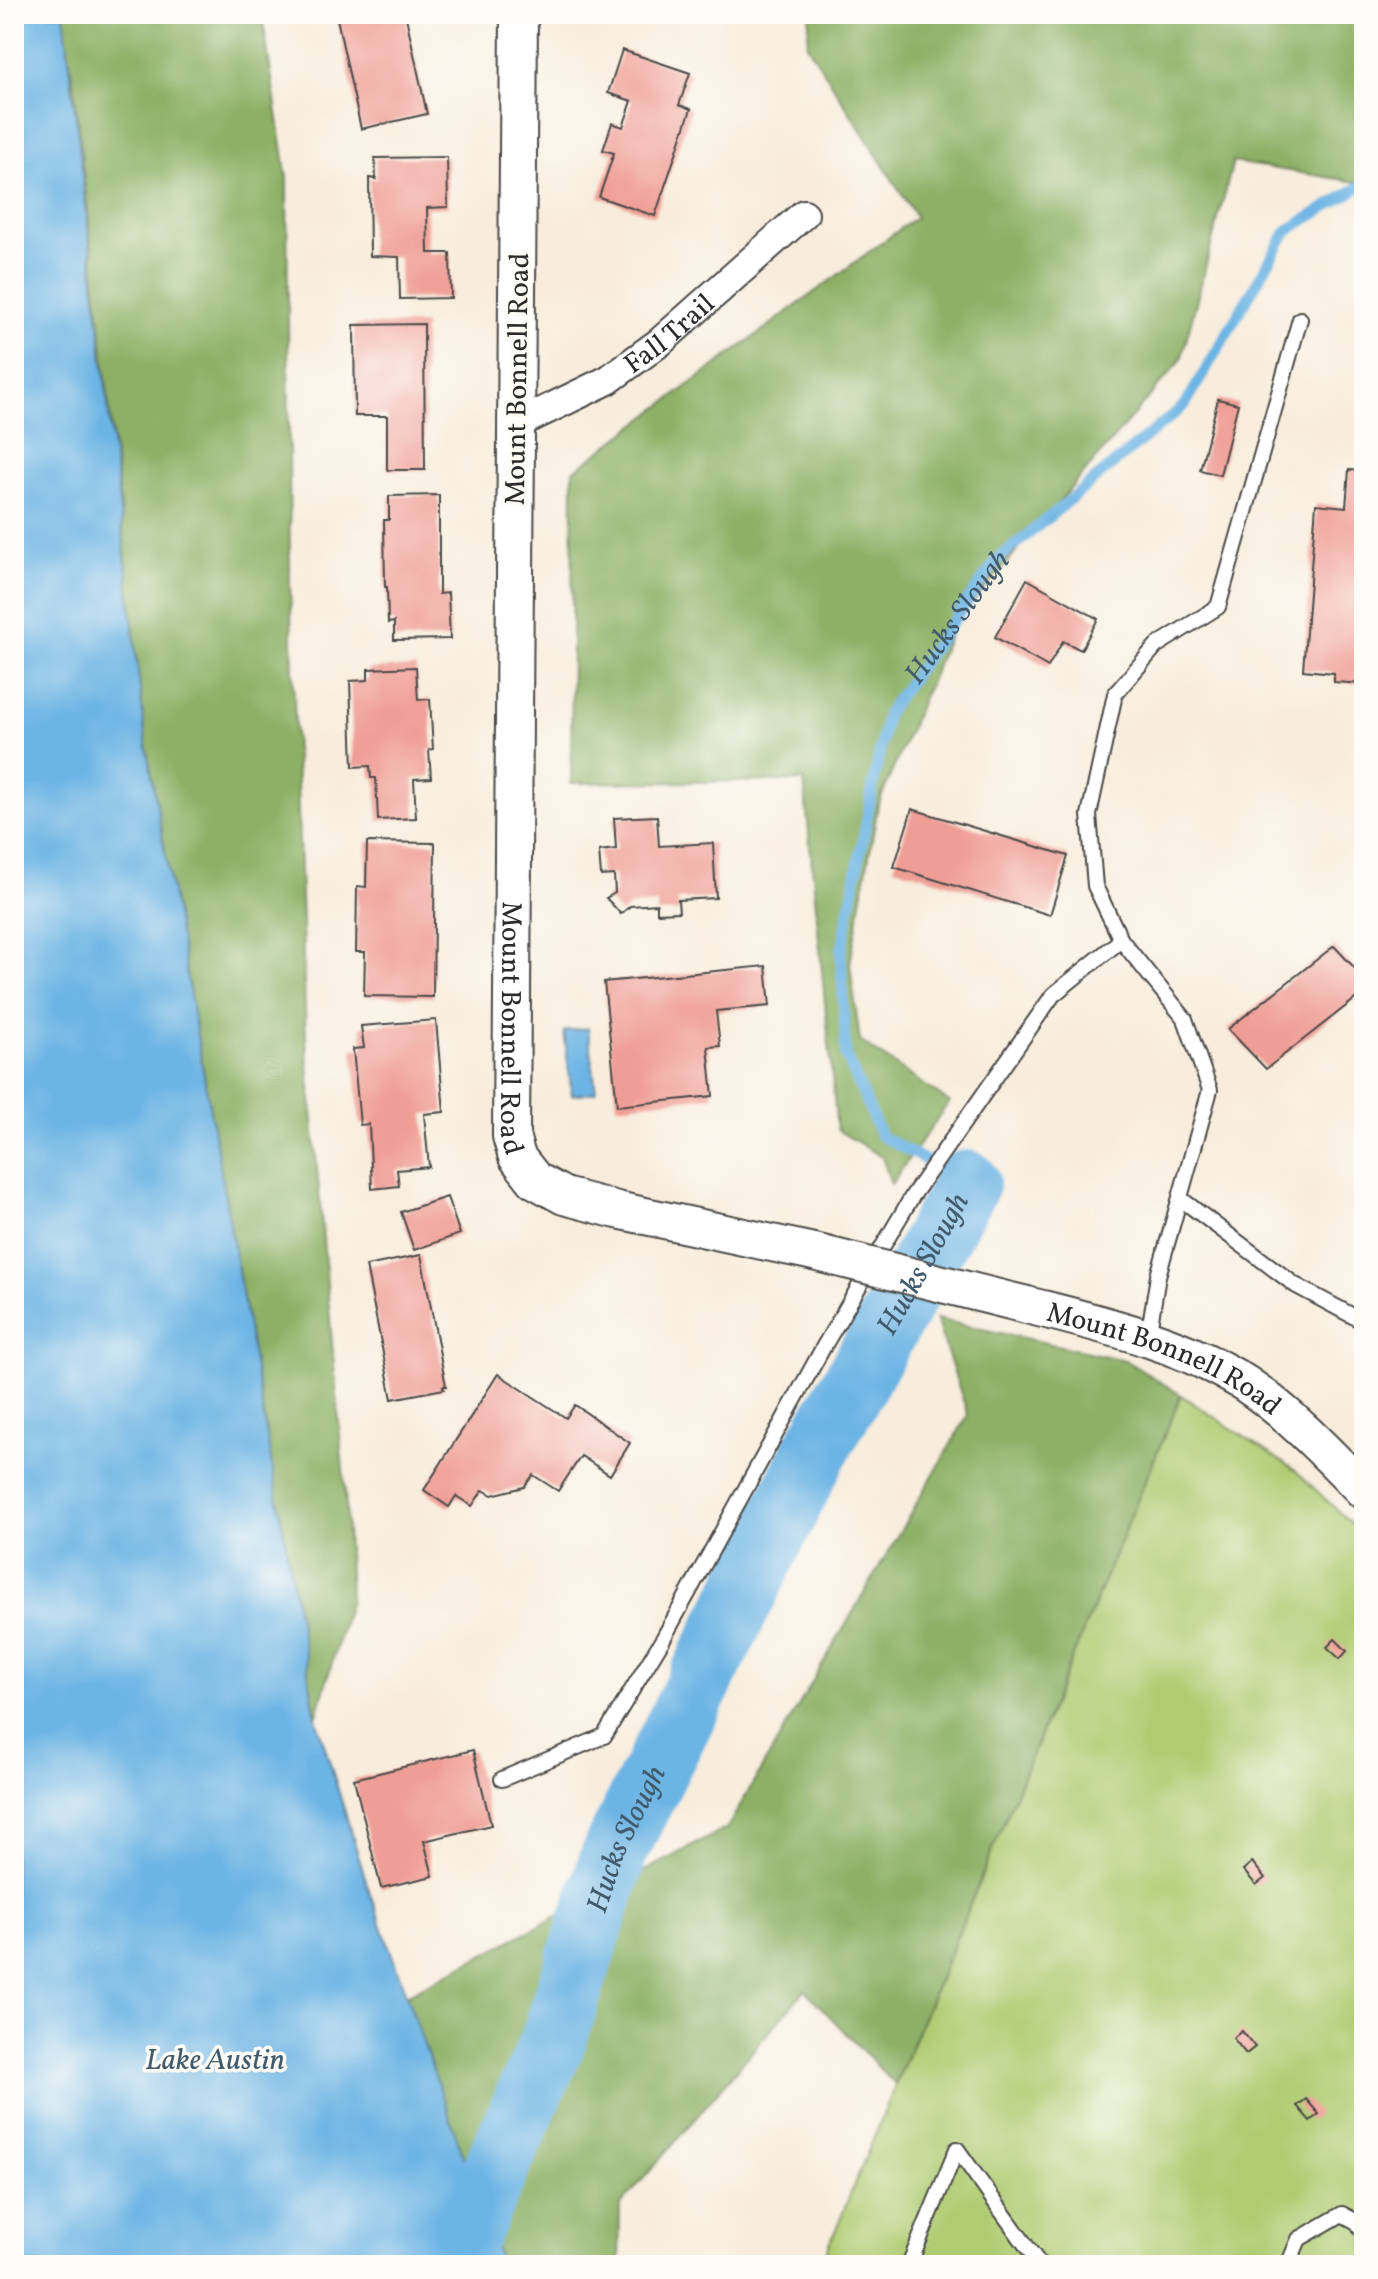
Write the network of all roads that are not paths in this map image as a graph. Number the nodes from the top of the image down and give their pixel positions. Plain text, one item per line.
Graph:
1 (519, 14) edge
2 (804, 214) dead end
3 (1300, 319) dead end
4 (515, 425) junction
5 (1121, 940) junction
6 (1181, 1199) junction
7 (1364, 1322) edge
8 (1147, 1340) junction
9 (1364, 1491) edge
10 (502, 1779) dead end
11 (1364, 2233) edge
12 (909, 2265) edge
13 (1040, 2265) edge
14 (1288, 2265) edge

1 - 4 street, Mount Bonnell Road
2 - 4 street, Fall Trail
3 - 5 lane
4 - 8 street, Mount Bonnell Road, bridge
5 - 6 lane
5 - 10 lane
6 - 7 lane
6 - 8 lane
8 - 9 street, Mount Bonnell Road
11 - 14 lane
12 - 13 lane

